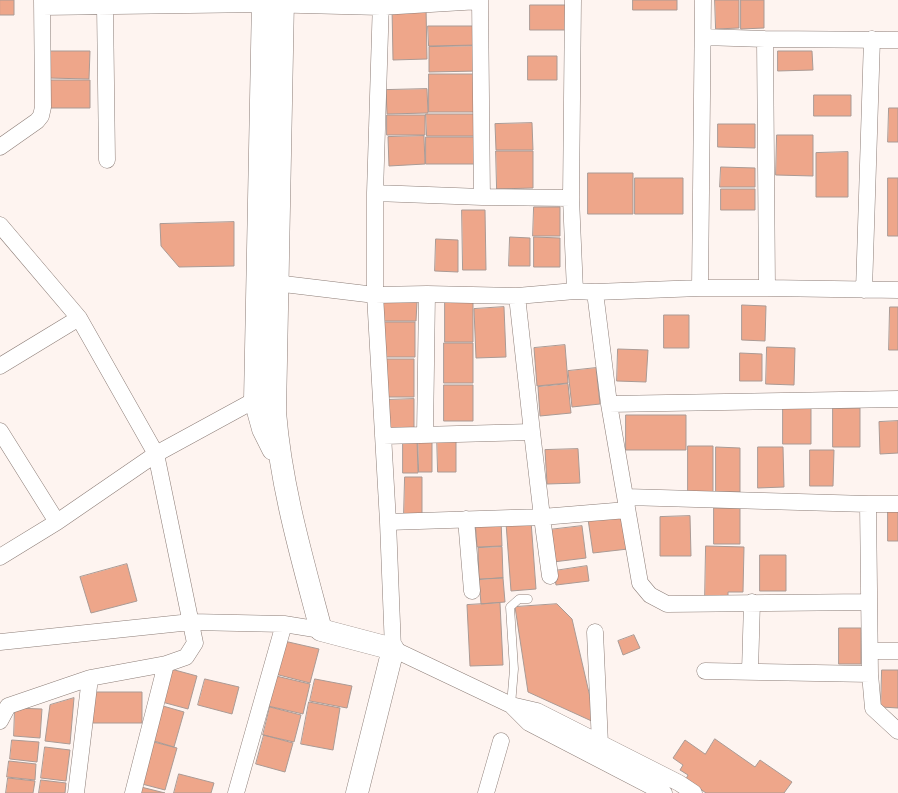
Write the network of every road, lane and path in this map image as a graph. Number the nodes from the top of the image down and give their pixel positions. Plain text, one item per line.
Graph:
1 (480, 0) edge
2 (573, 0) edge
3 (703, 0) edge
4 (273, 2) edge
5 (381, 3) edge
6 (42, 4) edge
7 (106, 6) junction
8 (703, 37) junction
9 (765, 39) junction
10 (872, 39) junction
11 (898, 40) edge
12 (0, 147) edge
13 (107, 160) dead end
14 (375, 193) junction
15 (482, 197) junction
16 (571, 198) junction
17 (0, 225) edge
18 (256, 282) junction
19 (278, 283) junction
20 (700, 288) junction
21 (767, 288) junction
22 (864, 290) junction
23 (898, 290) edge
24 (575, 292) junction
25 (595, 292) junction
26 (427, 294) junction
27 (375, 295) junction
28 (516, 296) junction
29 (78, 318) junction
30 (0, 366) edge
31 (266, 368) junction
32 (898, 399) edge
33 (255, 400) junction
34 (609, 404) junction
35 (0, 431) edge
36 (532, 432) junction
37 (425, 435) junction
38 (383, 436) junction
39 (156, 454) junction
40 (281, 466) junction
41 (626, 504) junction
42 (868, 504) junction
43 (898, 504) edge
44 (542, 517) junction
45 (466, 519) junction
46 (57, 522) junction
47 (388, 522) junction
48 (0, 557) edge
49 (550, 576) dead end
50 (472, 591) dead end
51 (528, 599) dead end
52 (752, 602) junction
53 (869, 602) junction
54 (191, 622) junction
55 (284, 624) junction
56 (321, 630) junction
57 (595, 632) dead end
58 (0, 642) edge
59 (393, 649) junction
60 (870, 651) junction
61 (898, 651) edge
62 (166, 664) junction
63 (705, 671) dead end
64 (750, 671) junction
65 (870, 674) junction
66 (90, 678) junction
67 (511, 704) junction
68 (0, 721) edge
69 (898, 731) edge
70 (501, 741) dead end
71 (600, 744) junction
72 (76, 793) edge
73 (133, 793) edge
74 (236, 793) edge
75 (357, 793) edge
76 (486, 793) edge
77 (664, 793) edge
78 (694, 793) edge

1 - 5 street
1 - 15 street
2 - 16 street
3 - 8 street
4 - 5 street
4 - 7 street
4 - 18 street
4 - 19 street
5 - 14 street
6 - 7 street
6 - 12 street
7 - 13 street
8 - 9 street
8 - 20 street
9 - 10 street
9 - 21 street
10 - 11 street
10 - 22 street
14 - 15 street
14 - 27 street
15 - 16 street
16 - 24 street
17 - 29 street
18 - 19 street
18 - 31 street
19 - 27 street
19 - 31 street
20 - 21 street
20 - 25 street
21 - 22 street
22 - 23 street
24 - 25 street
24 - 28 street
25 - 34 street
26 - 27 street
26 - 28 street
26 - 37 street
27 - 38 street
28 - 36 street
29 - 30 street
29 - 39 street
31 - 33 street
31 - 40 street
32 - 34 street
33 - 39 street
33 - 40 street
34 - 41 street
35 - 46 street
36 - 37 street
36 - 44 street
37 - 38 street
38 - 47 street
39 - 46 street
39 - 54 street
40 - 56 street
41 - 42 street
41 - 44 street
41 - 52 street
42 - 43 street
42 - 53 street
44 - 45 street
44 - 49 street
45 - 47 street
45 - 50 street
46 - 48 street
47 - 59 street
51 - 67 lane
52 - 53 street
52 - 64 street
53 - 60 street
54 - 55 street
54 - 58 street
54 - 62 street
55 - 56 street
55 - 74 street
56 - 59 street
57 - 71 street
59 - 67 street
59 - 75 street
60 - 61 street
60 - 65 street
62 - 66 street
62 - 73 street
63 - 64 street
64 - 65 street
65 - 69 street
66 - 68 street
66 - 72 street
67 - 71 street
67 - 77 street
70 - 76 street
71 - 78 street

